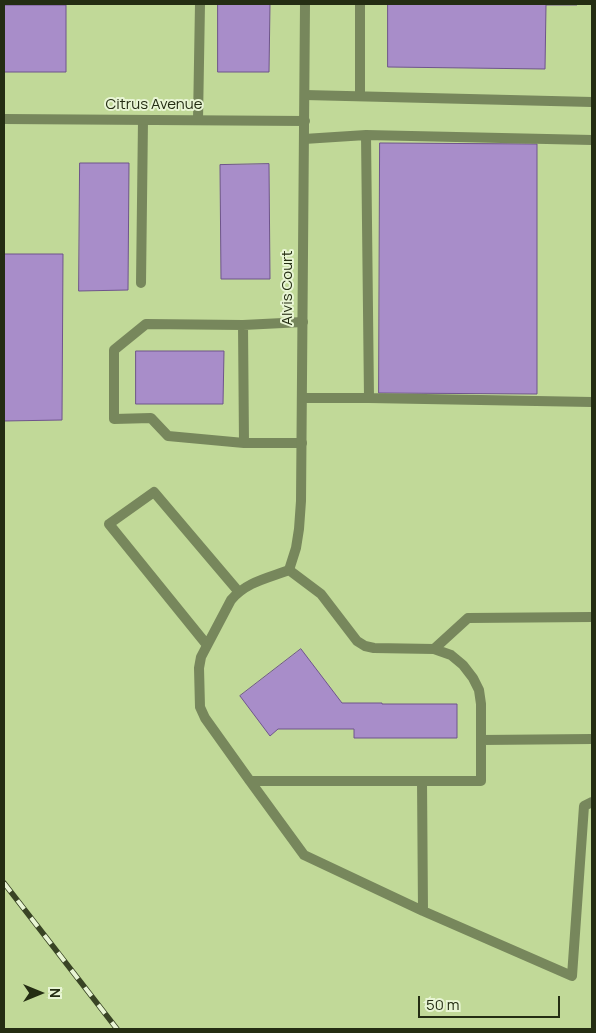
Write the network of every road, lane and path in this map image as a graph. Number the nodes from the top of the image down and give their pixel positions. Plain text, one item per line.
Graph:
1 (200, 4) edge
2 (305, 4) edge
3 (360, 4) edge
4 (305, 95) junction
5 (360, 96) junction
6 (592, 102) edge
7 (4, 119) edge
8 (143, 120) junction
9 (198, 120) junction
10 (305, 121) junction
11 (366, 134) junction
12 (304, 139) junction
13 (592, 140) edge
14 (141, 283) dead end
15 (303, 322) junction
16 (242, 325) junction
17 (302, 398) junction
18 (369, 398) junction
19 (592, 402) edge
20 (244, 443) junction
21 (302, 443) junction
22 (289, 570) junction
23 (238, 591) junction
24 (592, 617) edge
25 (207, 645) junction
26 (434, 649) junction
27 (592, 739) edge
28 (481, 740) junction
29 (250, 781) junction
30 (422, 781) junction
31 (592, 802) edge
32 (423, 911) junction

1 - 9 street
2 - 4 street, Alvis Court
3 - 5 street
4 - 5 street
4 - 10 street, Alvis Court
5 - 6 street
7 - 8 street, Citrus Avenue
8 - 9 street, Citrus Avenue
8 - 14 street
9 - 10 street, Citrus Avenue
10 - 12 street, Alvis Court
11 - 12 street
11 - 13 street
11 - 18 street
12 - 15 street, Alvis Court
15 - 16 street
15 - 17 street, Alvis Court
16 - 20 street
16 - 20 street
17 - 18 street
17 - 21 street, Alvis Court
18 - 19 street
20 - 21 street
21 - 22 street, Alvis Court
22 - 23 street
22 - 26 street
23 - 25 street
23 - 25 street
24 - 26 street
25 - 29 street
26 - 28 street
27 - 28 street
28 - 30 street
29 - 30 street
29 - 32 street
30 - 32 street
31 - 32 street

